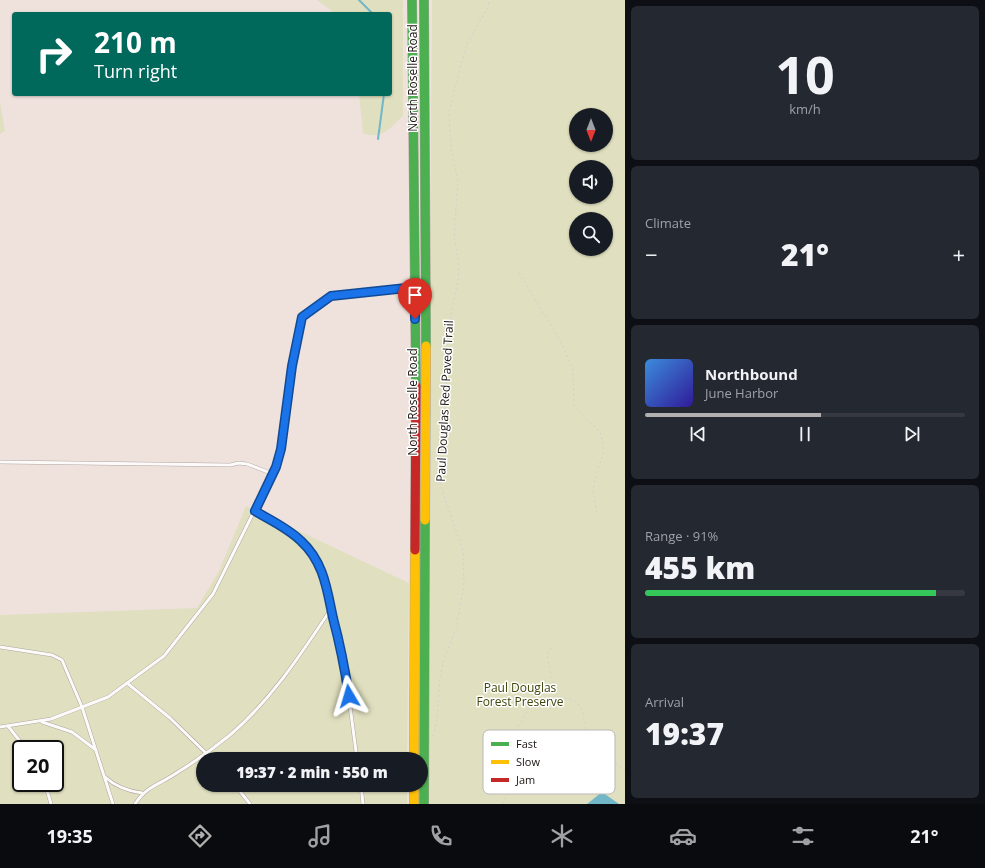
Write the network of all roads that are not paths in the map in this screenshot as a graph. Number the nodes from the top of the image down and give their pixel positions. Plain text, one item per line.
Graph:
1 (412, 0) edge
2 (424, 0) edge
3 (416, 287) junction
4 (0, 462) edge
5 (273, 474) junction
6 (255, 511) junction
7 (331, 609) junction
8 (0, 647) edge
9 (127, 683) junction
10 (82, 707) junction
11 (40, 721) junction
12 (8, 726) junction
13 (0, 727) edge
14 (19, 740) edge
15 (96, 750) junction
16 (206, 752) edge
17 (208, 752) edge
18 (356, 752) edge
19 (414, 752) edge
20 (196, 760) edge
21 (105, 778) junction
22 (47, 792) edge
23 (240, 792) edge
24 (361, 792) edge
25 (414, 792) edge
26 (142, 793) junction
27 (52, 804) edge
28 (113, 804) edge
29 (135, 804) edge
30 (250, 804) edge
31 (362, 804) edge
32 (414, 804) edge
33 (424, 804) edge

1 - 3 main road, North Roselle Road
2 - 33 main road, North Roselle Road
3 - 5 lane
3 - 19 main road, North Roselle Road
4 - 5 lane
5 - 6 lane
6 - 7 lane
6 - 9 lane
7 - 17 lane
7 - 18 lane
8 - 10 lane
9 - 10 lane
9 - 16 lane
10 - 11 lane
10 - 15 lane
11 - 12 lane
11 - 15 lane
12 - 13 lane
12 - 14 lane
15 - 21 lane
20 - 26 lane
21 - 26 lane
21 - 28 lane
22 - 27 lane
23 - 30 lane
24 - 31 lane
25 - 32 main road
26 - 29 lane

